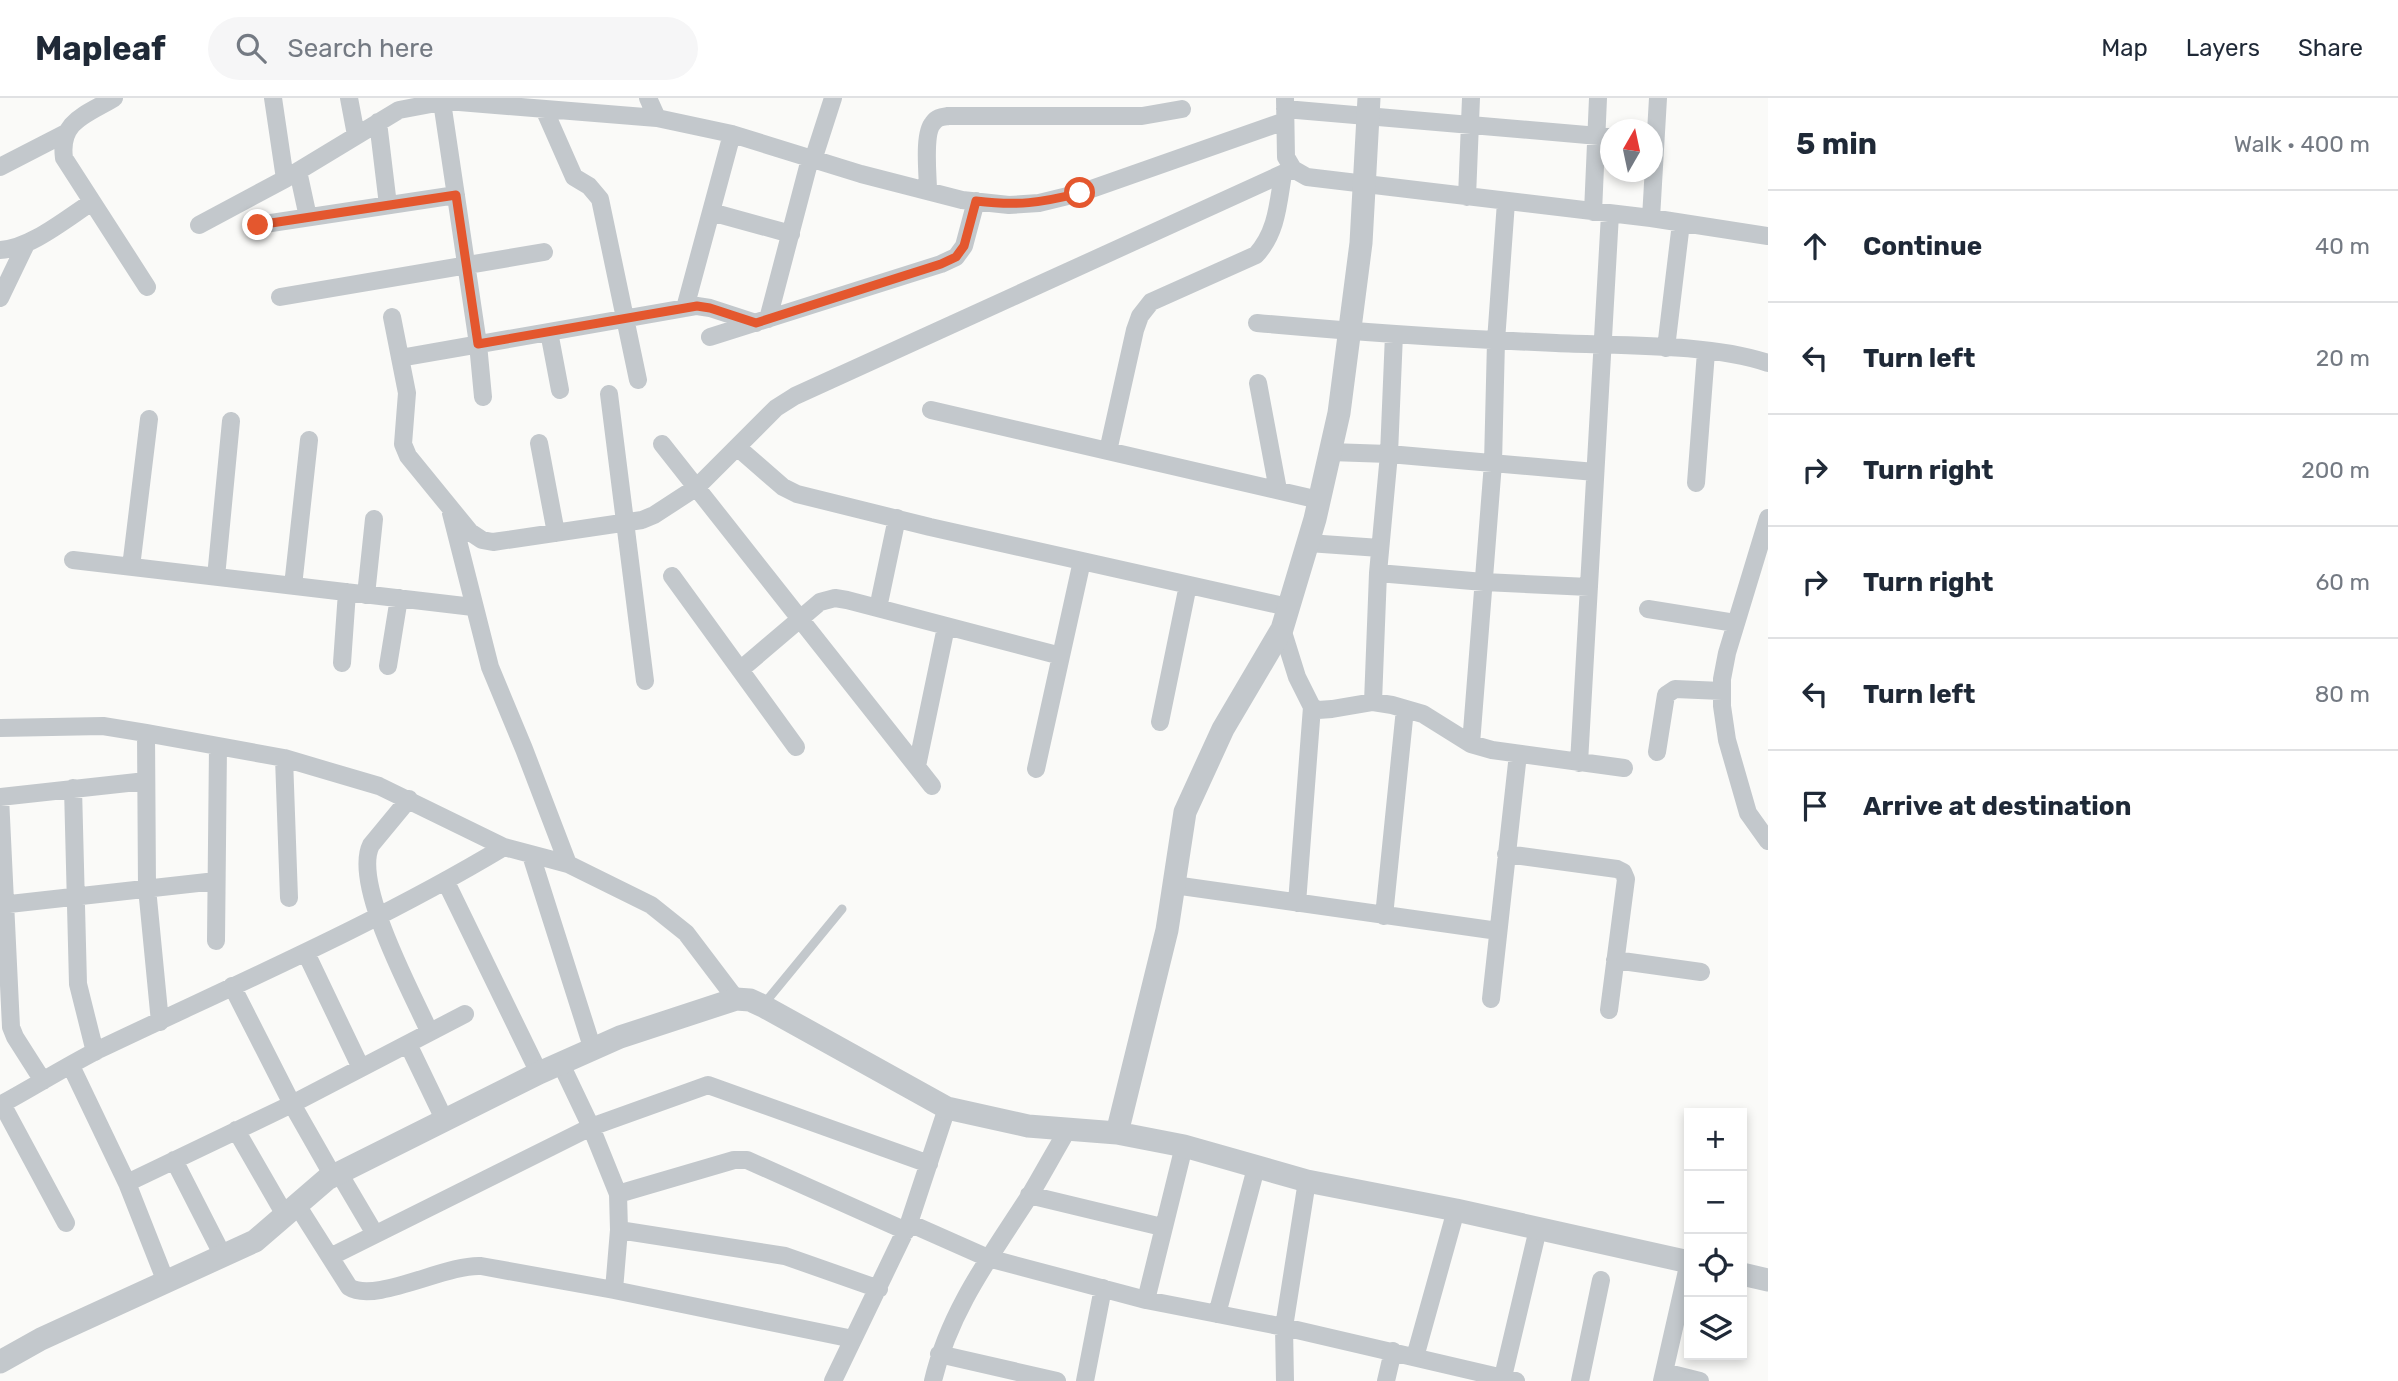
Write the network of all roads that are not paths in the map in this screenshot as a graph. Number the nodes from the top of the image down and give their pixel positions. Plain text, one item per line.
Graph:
1 (114, 98) edge
2 (273, 98) edge
3 (349, 98) edge
4 (648, 98) edge
5 (833, 98) edge
6 (1471, 98) edge
7 (1598, 98) edge
8 (1658, 98) edge
9 (442, 102) junction
10 (1368, 107) edge
11 (544, 109) junction
12 (1182, 109) dead end
13 (1285, 109) edge
14 (657, 118) junction
15 (1601, 119) edge
16 (1656, 119) edge
17 (378, 122) junction
18 (1470, 124) junction
19 (64, 134) junction
20 (732, 134) junction
21 (356, 135) junction
22 (1600, 136) edge
23 (812, 160) junction
24 (0, 167) edge
25 (1288, 172) junction
26 (292, 175) junction
27 (1602, 182) edge
28 (1652, 182) edge
29 (1365, 184) junction
30 (928, 191) junction
31 (456, 195) junction
32 (1467, 197) junction
33 (976, 201) junction
34 (92, 202) junction
35 (1506, 202) junction
36 (388, 205) junction
37 (711, 212) junction
38 (1602, 213) junction
39 (308, 217) junction
40 (1651, 218) junction
41 (1681, 223) junction
42 (199, 225) dead end
43 (258, 225) dead end
44 (790, 234) junction
45 (1768, 236) edge
46 (26, 244) junction
47 (0, 250) edge
48 (544, 252) dead end
49 (466, 264) junction
50 (147, 287) dead end
51 (280, 297) dead end
52 (0, 298) edge
53 (685, 308) junction
54 (391, 317) dead end
55 (624, 319) junction
56 (762, 321) junction
57 (1257, 323) dead end
58 (1350, 331) junction
59 (549, 332) junction
60 (1394, 334) junction
61 (710, 337) dead end
62 (1496, 341) junction
63 (478, 344) junction
64 (1602, 345) junction
65 (1666, 348) junction
66 (1706, 352) junction
67 (400, 358) junction
68 (1768, 363) edge
69 (638, 380) dead end
70 (1258, 383) dead end
71 (560, 390) dead end
72 (609, 394) dead end
73 (483, 397) dead end
74 (931, 410) dead end
75 (149, 419) dead end
76 (231, 421) dead end
77 (309, 440) dead end
78 (539, 443) dead end
79 (662, 444) dead end
80 (737, 446) junction
81 (1108, 451) junction
82 (1330, 452) junction
83 (1389, 454) junction
84 (1493, 463) junction
85 (1595, 472) junction
86 (1696, 483) dead end
87 (697, 487) junction
88 (1278, 490) junction
89 (1319, 500) junction
90 (450, 508) junction
91 (1768, 517) edge
92 (897, 518) junction
93 (374, 519) dead end
94 (625, 522) junction
95 (556, 533) junction
96 (1308, 543) junction
97 (1380, 548) junction
98 (72, 559) dead end
99 (1082, 561) junction
100 (131, 567) junction
101 (1378, 573) junction
102 (672, 576) dead end
103 (216, 577) junction
104 (1484, 582) junction
105 (1188, 585) junction
106 (293, 586) junction
107 (1589, 587) junction
108 (347, 592) junction
109 (366, 594) junction
110 (399, 598) junction
111 (473, 607) junction
112 (878, 608) junction
113 (1648, 610) dead end
114 (1285, 618) junction
115 (800, 619) junction
116 (1735, 623) junction
117 (946, 627) junction
118 (1060, 656) junction
119 (342, 663) dead end
120 (388, 666) dead end
121 (740, 670) junction
122 (645, 681) dead end
123 (1722, 691) junction
124 (1373, 702) junction
125 (1312, 707) junction
126 (1405, 709) junction
127 (1160, 722) dead end
128 (0, 728) edge
129 (146, 733) junction
130 (1471, 744) junction
131 (218, 746) junction
132 (796, 747) dead end
133 (1657, 752) dead end
134 (1518, 754) junction
135 (284, 758) junction
136 (1579, 763) junction
137 (917, 766) junction
138 (1624, 768) dead end
139 (1036, 769) dead end
140 (146, 781) junction
141 (932, 786) dead end
142 (73, 788) junction
143 (409, 799) junction
144 (1768, 841) edge
145 (504, 847) junction
146 (1506, 854) junction
147 (531, 855) junction
148 (568, 863) junction
149 (216, 881) junction
150 (446, 882) junction
151 (1174, 885) junction
152 (147, 888) junction
153 (75, 898) junction
154 (289, 898) dead end
155 (1297, 903) junction
156 (2, 904) edge
157 (842, 909) dead end
158 (378, 916) junction
159 (1384, 916) junction
160 (1498, 932) junction
161 (216, 941) dead end
162 (306, 953) junction
163 (1615, 960) junction
164 (1701, 972) dead end
165 (232, 986) junction
166 (736, 999) junction
167 (1491, 999) dead end
168 (763, 1006) junction
169 (1609, 1010) dead end
170 (465, 1014) dead end
171 (160, 1022) junction
172 (429, 1031) junction
173 (408, 1044) junction
174 (593, 1050) junction
175 (95, 1052) junction
176 (561, 1064) junction
177 (71, 1066) junction
178 (361, 1068) junction
179 (539, 1073) junction
180 (43, 1081) junction
181 (1, 1104) edge
182 (292, 1104) junction
183 (947, 1108) junction
184 (445, 1121) junction
185 (591, 1127) junction
186 (1068, 1129) junction
187 (236, 1130) junction
188 (1117, 1133) junction
189 (1184, 1146) junction
190 (174, 1160) junction
191 (929, 1164) junction
192 (1256, 1168) junction
193 (336, 1174) junction
194 (1307, 1181) junction
195 (127, 1183) junction
196 (618, 1194) junction
197 (1029, 1195) junction
198 (291, 1210) junction
199 (1456, 1210) junction
200 (66, 1223) dead end
201 (908, 1227) junction
202 (1162, 1227) junction
203 (1538, 1229) junction
204 (620, 1230) junction
205 (375, 1234) junction
206 (223, 1256) junction
207 (330, 1257) junction
208 (988, 1258) junction
209 (1684, 1261) edge
210 (1747, 1275) edge
211 (1601, 1280) dead end
212 (1768, 1280) edge
213 (166, 1282) junction
214 (1684, 1284) edge
215 (1103, 1288) junction
216 (879, 1289) junction
217 (614, 1290) junction
218 (1146, 1300) junction
219 (1217, 1314) junction
220 (1284, 1327) junction
221 (853, 1339) junction
222 (1392, 1351) junction
223 (939, 1354) junction
224 (1415, 1357) junction
225 (0, 1362) edge
226 (1011, 1376) edge
227 (1663, 1377) edge
228 (1507, 1380) edge
229 (833, 1381) edge
230 (933, 1381) edge
231 (1057, 1381) edge
232 (1085, 1381) edge
233 (1285, 1381) edge
234 (1386, 1381) edge
235 (1580, 1381) edge
236 (1700, 1381) edge

1 - 19 street
2 - 26 street
3 - 21 street
4 - 14 street
5 - 23 street
6 - 18 street
7 - 15 street
8 - 16 street
9 - 11 street
9 - 17 street
9 - 31 street
10 - 13 street
10 - 18 street
10 - 29 street
11 - 14 street
11 - 55 street
12 - 30 street
13 - 25 street
13 - 33 street
14 - 20 street
17 - 21 street
17 - 36 street
18 - 22 street
18 - 32 street
19 - 24 street
19 - 34 street
20 - 23 street
20 - 37 street
21 - 26 street
23 - 30 street
23 - 44 street
25 - 29 street
25 - 80 street
25 - 81 street
26 - 39 street
26 - 42 street
27 - 38 street
28 - 40 street
29 - 32 street
29 - 58 street
30 - 33 street
31 - 36 street
31 - 49 street
32 - 35 street
33 - 56 street
34 - 46 street
34 - 50 street
35 - 38 street
35 - 62 street
36 - 39 street
37 - 44 street
37 - 53 street
38 - 40 street
38 - 64 street
39 - 43 street
40 - 41 street
41 - 45 street
41 - 65 street
44 - 56 street
46 - 47 street
46 - 52 street
48 - 49 street
49 - 51 street
49 - 63 street
53 - 55 street
53 - 56 street
54 - 67 street
55 - 59 street
55 - 69 street
56 - 61 street
57 - 58 street
58 - 60 street
58 - 82 street
59 - 63 street
59 - 71 street
60 - 62 street
60 - 83 street
62 - 64 street
62 - 84 street
63 - 67 street
63 - 73 street
64 - 65 street
64 - 85 street
65 - 66 street
66 - 68 street
66 - 86 street
67 - 90 street
70 - 88 street
72 - 94 street
74 - 81 street
75 - 100 street
76 - 103 street
77 - 106 street
78 - 95 street
79 - 87 street
80 - 87 street
80 - 92 street
81 - 88 street
82 - 83 street
82 - 89 street
83 - 84 street
83 - 97 street
84 - 85 street
84 - 104 street
85 - 107 street
87 - 94 street
87 - 115 street
88 - 89 street
89 - 96 street
90 - 95 street
90 - 111 street
91 - 116 street
92 - 99 street
92 - 112 street
93 - 109 street
94 - 95 street
94 - 122 street
96 - 97 street
96 - 114 street
97 - 101 street
98 - 100 street
99 - 105 street
99 - 118 street
100 - 103 street
101 - 104 street
101 - 124 street
102 - 121 street
103 - 106 street
104 - 107 street
104 - 130 street
105 - 114 street
105 - 127 street
106 - 108 street
107 - 136 street
108 - 109 street
108 - 119 street
109 - 110 street
110 - 111 street
110 - 120 street
111 - 148 street
112 - 115 street
112 - 117 street
113 - 116 street
114 - 125 street
114 - 151 street
115 - 121 street
115 - 137 street
116 - 123 street
117 - 118 street
117 - 137 street
118 - 139 street
121 - 132 street
123 - 133 street
123 - 144 street
124 - 125 street
124 - 126 street
125 - 155 street
126 - 130 street
126 - 159 street
128 - 129 street
129 - 131 street
129 - 140 street
130 - 134 street
131 - 135 street
131 - 149 street
134 - 136 street
134 - 146 street
135 - 143 street
135 - 154 street
136 - 138 street
137 - 141 street
140 - 142 street
140 - 152 street
142 - 153 street
142 - 156 street
143 - 145 street
143 - 158 street
145 - 147 street
145 - 150 street
146 - 160 street
146 - 163 street
147 - 148 street
147 - 174 street
148 - 166 street
149 - 152 street
149 - 161 street
150 - 158 street
150 - 179 street
151 - 155 street
151 - 188 street
152 - 153 street
152 - 171 street
153 - 156 street
153 - 175 street
155 - 159 street
156 - 180 street
157 - 168 lane
158 - 162 street
158 - 172 street
159 - 160 street
160 - 167 street
162 - 165 street
162 - 178 street
163 - 164 street
163 - 169 street
165 - 171 street
165 - 182 street
166 - 168 street
166 - 174 street
168 - 183 street
170 - 172 street
171 - 175 street
172 - 173 street
173 - 178 street
173 - 184 street
174 - 176 street
175 - 177 street
176 - 179 street
176 - 185 street
177 - 180 street
177 - 195 street
178 - 182 street
179 - 184 street
180 - 181 street
181 - 200 street
182 - 187 street
182 - 193 street
183 - 186 street
183 - 191 street
184 - 193 street
185 - 191 street
185 - 196 street
185 - 205 street
186 - 188 street
186 - 197 street
187 - 190 street
187 - 198 street
188 - 189 street
189 - 192 street
189 - 202 street
190 - 195 street
190 - 206 street
191 - 201 street
192 - 194 street
192 - 219 street
193 - 198 street
193 - 205 street
194 - 199 street
194 - 220 street
195 - 213 street
196 - 201 street
196 - 204 street
197 - 202 street
197 - 208 street
198 - 206 street
198 - 207 street
199 - 203 street
199 - 224 street
201 - 208 street
201 - 216 street
202 - 218 street
203 - 209 street
203 - 228 street
204 - 216 street
204 - 217 street
205 - 207 street
206 - 213 street
207 - 217 street
208 - 215 street
208 - 223 street
210 - 212 street
211 - 235 street
213 - 225 street
214 - 227 street
215 - 218 street
215 - 232 street
216 - 221 street
217 - 221 street
218 - 219 street
219 - 220 street
220 - 222 street
220 - 233 street
221 - 229 street
222 - 224 street
222 - 234 street
223 - 226 street
223 - 230 street
224 - 228 street
226 - 231 street
227 - 236 street

